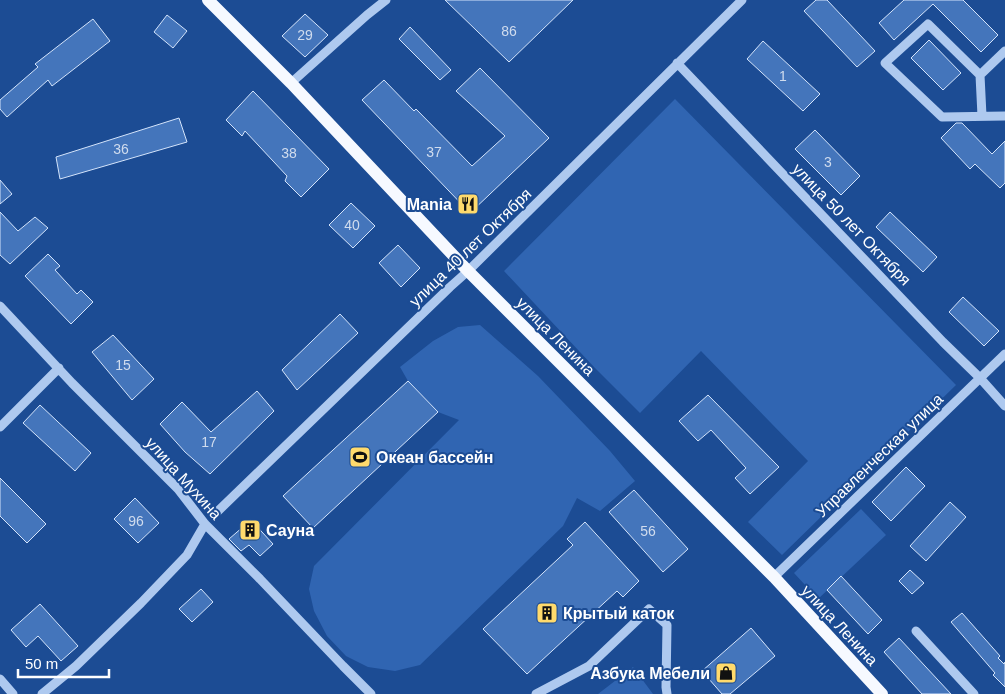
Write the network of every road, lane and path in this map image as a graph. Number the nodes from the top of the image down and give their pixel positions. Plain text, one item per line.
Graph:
1 (208, 0) edge
2 (386, 0) edge
3 (742, 0) edge
4 (1005, 51) edge
5 (677, 63) junction
6 (980, 75) junction
7 (291, 83) junction
8 (982, 116) junction
9 (1005, 116) edge
10 (468, 271) junction
11 (0, 306) edge
12 (1005, 354) edge
13 (59, 368) junction
14 (980, 378) junction
15 (1005, 406) edge
16 (0, 427) edge
17 (217, 512) dead end
18 (205, 524) junction
19 (774, 577) junction
20 (916, 631) dead end
21 (0, 679) edge
22 (666, 690) edge
23 (13, 694) edge
24 (42, 694) edge
25 (372, 694) edge
26 (536, 694) edge
27 (882, 694) edge
28 (974, 694) edge

1 - 7 main road, улица Ленина
2 - 7 street
3 - 5 street, улица 40 лет Октября
4 - 6 street
5 - 10 street, улица 40 лет Октября
5 - 14 street, улица 50 лет Октября
6 - 8 street
6 - 8 street
7 - 10 main road, улица Ленина
8 - 9 street
10 - 17 street, улица 40 лет Октября
10 - 19 main road, улица Ленина
11 - 13 street, улица Мухина
12 - 14 street, Управленческая улица
13 - 16 street
13 - 18 street, улица Мухина
14 - 15 street, улица 50 лет Октября
14 - 19 street, Управленческая улица
18 - 24 street
18 - 25 street, улица Мухина
19 - 27 main road, улица Ленина
20 - 28 street
21 - 23 street
22 - 26 street

